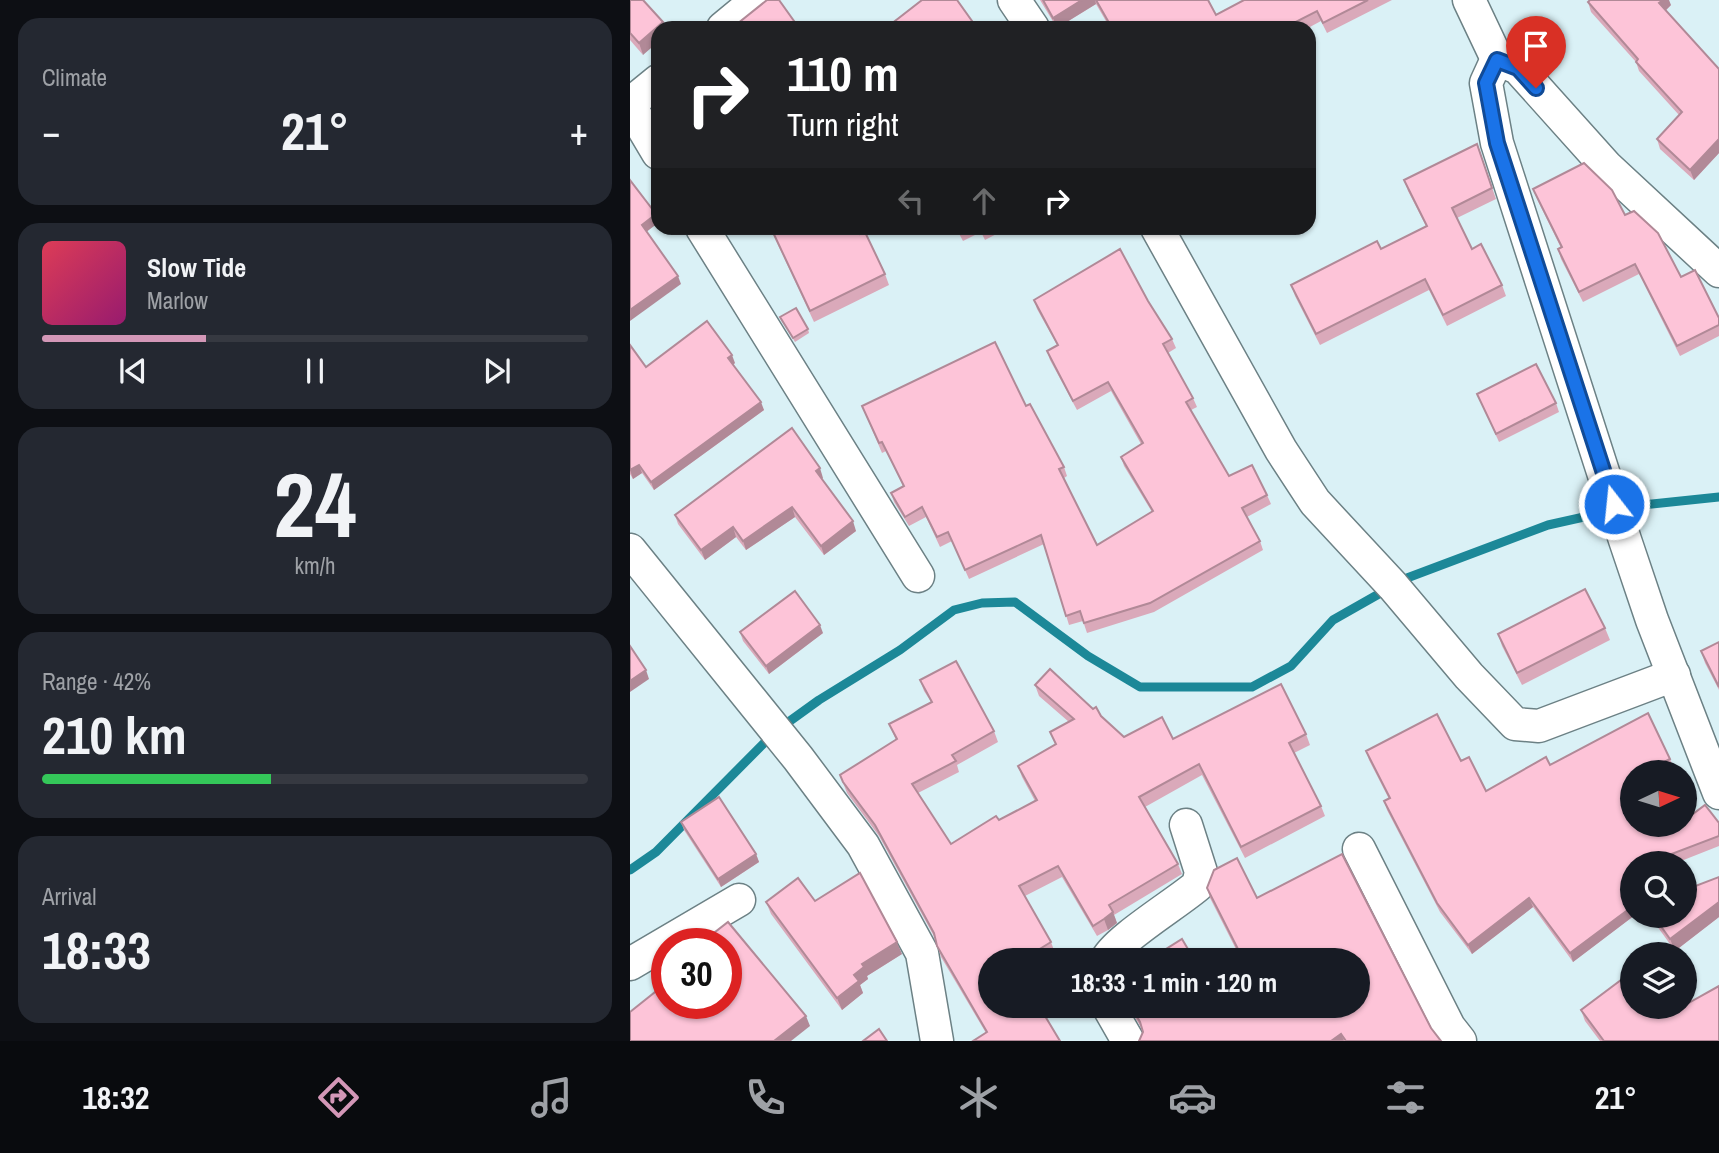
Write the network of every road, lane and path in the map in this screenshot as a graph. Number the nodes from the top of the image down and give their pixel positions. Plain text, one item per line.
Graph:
1 (757, 0) edge
2 (1014, 0) edge
3 (1469, 0) edge
4 (732, 21) edge
5 (1028, 21) edge
6 (1497, 60) junction
7 (651, 87) edge
8 (630, 105) edge
9 (651, 141) edge
10 (706, 235) edge
11 (1161, 235) edge
12 (1719, 271) edge
13 (630, 550) edge
14 (918, 576) dead end
15 (1675, 675) junction
16 (1719, 793) edge
17 (1186, 825) dead end
18 (1359, 849) dead end
19 (739, 900) dead end
20 (1116, 948) edge
21 (630, 964) edge
22 (1115, 1018) edge
23 (937, 1041) edge
24 (1128, 1041) edge
25 (1460, 1041) edge

1 - 4 street
2 - 5 street
3 - 6 street
6 - 12 street
6 - 15 street
7 - 8 street
8 - 9 street
10 - 14 street
11 - 15 street
13 - 23 street
15 - 16 street
17 - 20 street
18 - 25 street
19 - 21 street
22 - 24 street

